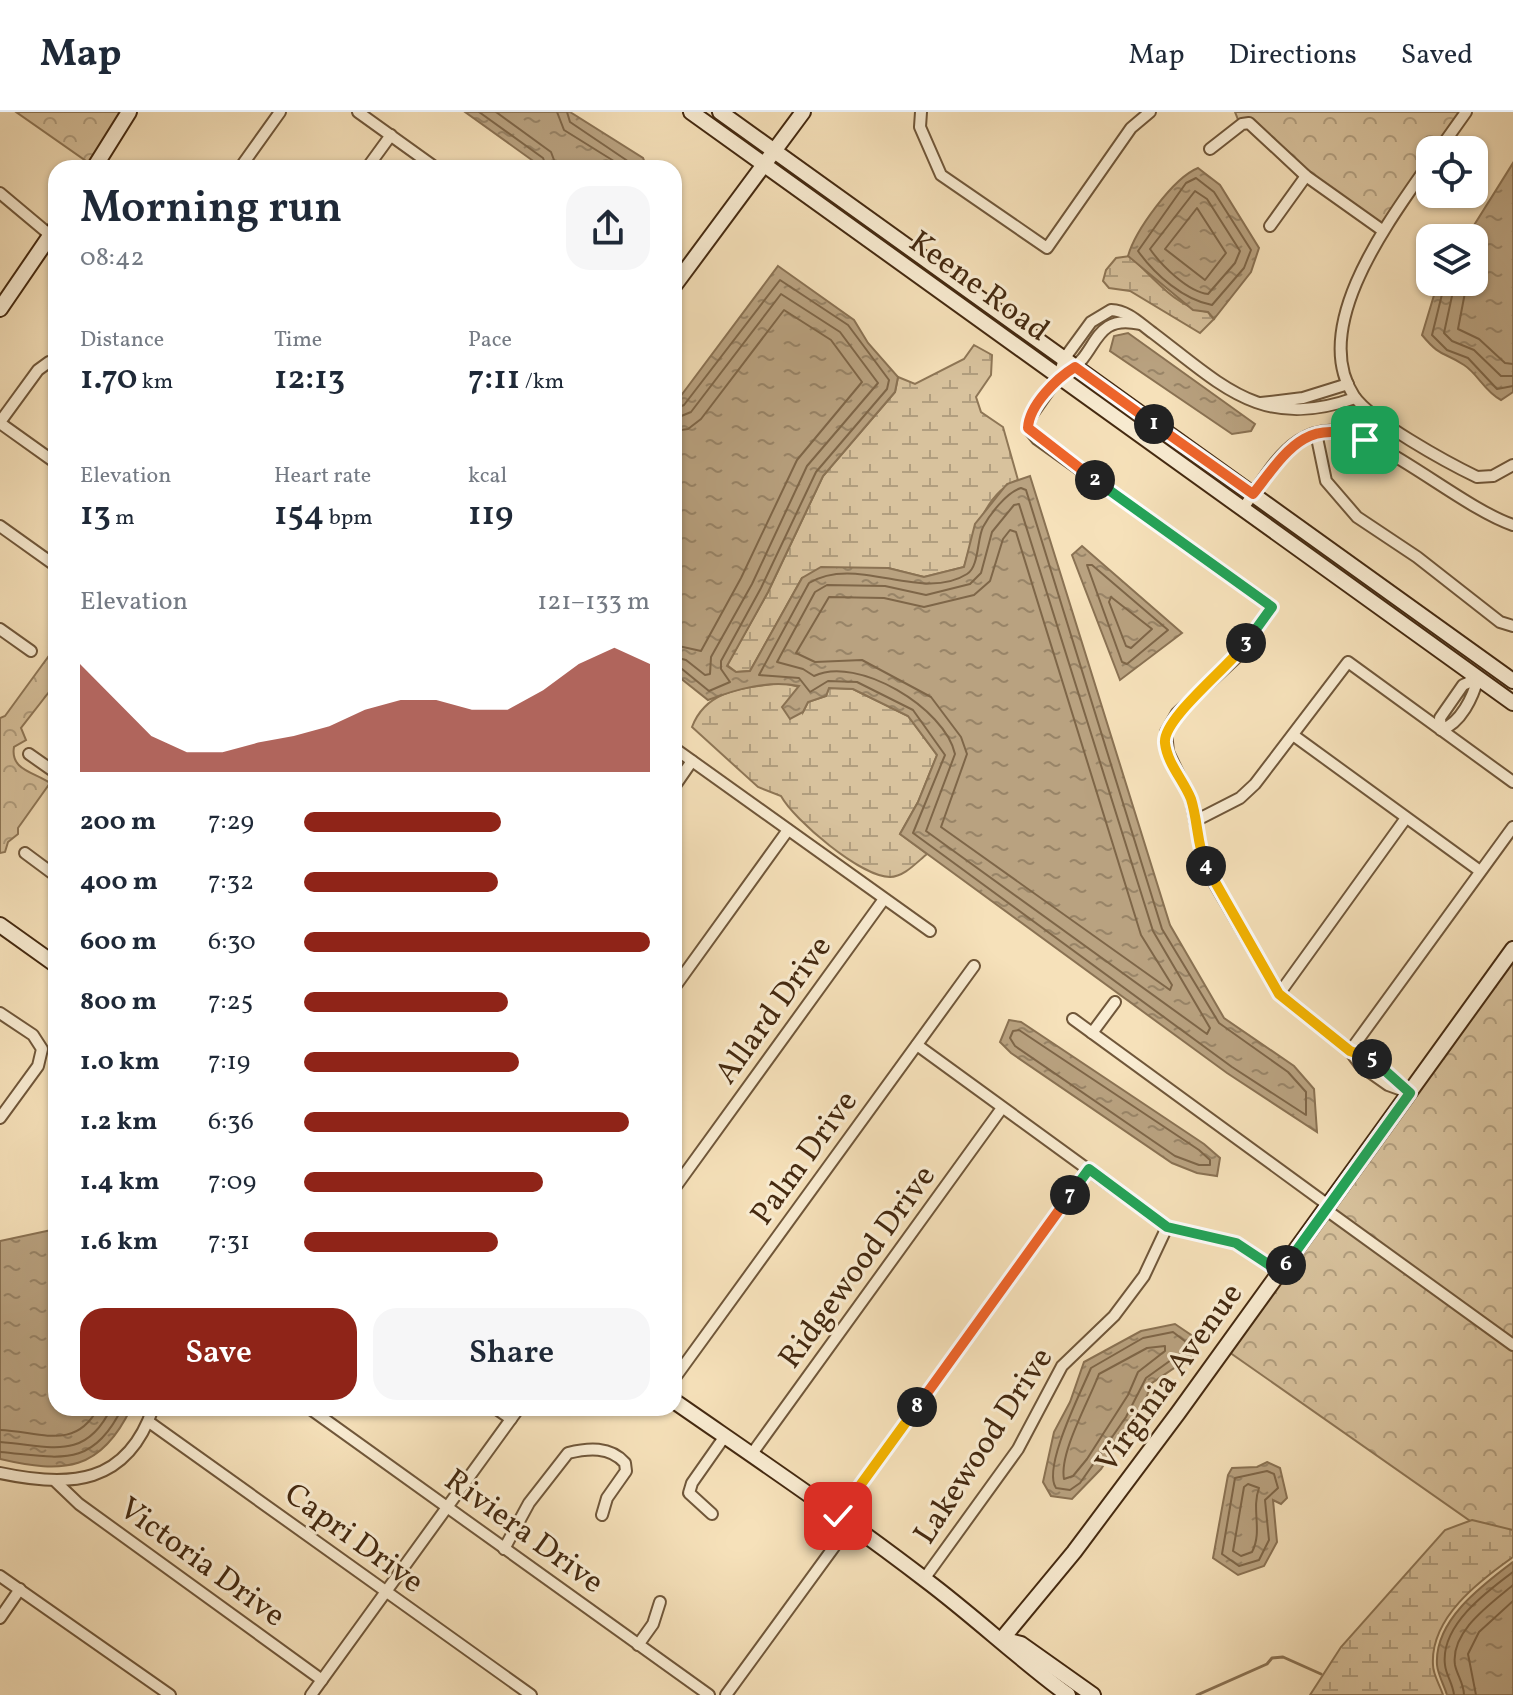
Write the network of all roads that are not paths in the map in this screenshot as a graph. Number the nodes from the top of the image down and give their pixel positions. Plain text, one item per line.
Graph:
1 (129, 112) edge
2 (280, 112) edge
3 (358, 112) edge
4 (691, 112) edge
5 (704, 112) edge
6 (720, 112) edge
7 (803, 112) edge
8 (921, 112) edge
9 (1150, 112) edge
10 (1466, 112) edge
11 (391, 135) junction
12 (1449, 136) edge
13 (1210, 149) dead end
14 (774, 151) junction
15 (99, 160) edge
16 (246, 160) edge
17 (373, 160) edge
18 (425, 160) edge
19 (764, 165) junction
20 (1306, 176) junction
21 (1416, 182) edge
22 (0, 193) edge
23 (1270, 226) dead end
24 (48, 230) edge
25 (1382, 230) junction
26 (898, 240) junction
27 (48, 243) edge
28 (682, 275) edge
29 (0, 309) edge
30 (48, 363) edge
31 (1069, 363) junction
32 (1059, 376) junction
33 (1348, 384) junction
34 (1318, 394) junction
35 (1355, 398) junction
36 (1261, 403) junction
37 (1322, 408) junction
38 (0, 422) edge
39 (1316, 433) junction
40 (48, 457) edge
41 (1513, 465) edge
42 (1253, 494) junction
43 (1243, 508) junction
44 (1513, 525) edge
45 (0, 526) edge
46 (48, 560) edge
47 (1513, 626) edge
48 (0, 629) edge
49 (31, 651) dead end
50 (1478, 678) junction
51 (1513, 681) edge
52 (1512, 702) edge
53 (1441, 730) junction
54 (1293, 735) junction
55 (29, 754) dead end
56 (682, 754) edge
57 (692, 761) junction
58 (48, 767) edge
59 (682, 775) edge
60 (1513, 782) edge
61 (1406, 818) junction
62 (1195, 821) junction
63 (1513, 827) edge
64 (788, 830) junction
65 (25, 853) dead end
66 (48, 870) edge
67 (1480, 871) junction
68 (884, 899) junction
69 (0, 925) edge
70 (930, 931) dead end
71 (1513, 949) edge
72 (48, 959) edge
73 (974, 966) dead end
74 (682, 977) edge
75 (1279, 994) junction
76 (1115, 1002) dead end
77 (0, 1013) edge
78 (1073, 1019) dead end
79 (1092, 1033) junction
80 (917, 1045) junction
81 (1350, 1051) junction
82 (1410, 1093) junction
83 (1002, 1108) junction
84 (0, 1118) edge
85 (1089, 1169) junction
86 (682, 1178) edge
87 (1327, 1207) junction
88 (1167, 1227) junction
89 (1280, 1272) junction
90 (1513, 1345) edge
91 (682, 1368) edge
92 (682, 1406) edge
93 (151, 1416) edge
94 (320, 1416) edge
95 (507, 1416) edge
96 (513, 1416) edge
97 (511, 1419) junction
98 (149, 1422) junction
99 (725, 1436) junction
100 (751, 1455) junction
101 (2, 1477) edge
102 (56, 1482) junction
103 (447, 1508) junction
104 (712, 1514) dead end
105 (602, 1515) dead end
106 (844, 1520) junction
107 (504, 1549) junction
108 (0, 1576) edge
109 (924, 1579) junction
110 (20, 1589) junction
111 (386, 1592) junction
112 (660, 1602) dead end
113 (0, 1618) edge
114 (1002, 1639) junction
115 (638, 1645) junction
116 (322, 1680) junction
117 (170, 1695) edge
118 (311, 1695) edge
119 (531, 1695) edge
120 (709, 1695) edge
121 (726, 1695) edge
122 (1068, 1695) edge
123 (1093, 1695) edge

1 - 15 main road
2 - 16 street
3 - 11 street
4 - 19 main road, Keene Road
5 - 14 main road
6 - 14 main road
7 - 14 main road
8 - 9 street
10 - 12 street
11 - 17 street
11 - 18 street
13 - 20 street
14 - 19 main road
14 - 26 main road, Keene Road
19 - 26 main road
19 - 28 main road
19 - 32 main road, Keene Road
20 - 23 street
20 - 25 street
21 - 25 street
22 - 24 street
25 - 33 street
26 - 31 main road, Keene Road
27 - 29 main road
30 - 38 street
31 - 32 street
31 - 36 street
31 - 42 main road, Keene Road
32 - 43 main road, Keene Road
32 - 62 street
33 - 34 street
33 - 35 street
34 - 36 street
34 - 37 street
35 - 37 street
35 - 41 street
36 - 37 street
38 - 40 street
39 - 42 street
39 - 44 street
39 - 47 street
42 - 43 street
42 - 51 main road, Keene Road
43 - 50 main road, Keene Road
45 - 46 street
48 - 49 street
50 - 52 main road, Keene Road
50 - 53 street
53 - 54 street
53 - 60 street
54 - 61 street
54 - 62 street
55 - 58 street
56 - 57 street
57 - 59 street
57 - 64 street
61 - 67 street
61 - 75 street
62 - 75 street
63 - 67 street
64 - 68 street
64 - 74 street
65 - 66 street
67 - 81 street
68 - 70 street
68 - 86 street, Allard Drive
69 - 72 main road
71 - 82 main road, Virginia Avenue
73 - 80 street, Palm Drive
75 - 81 street
76 - 79 street
77 - 84 street
78 - 79 street
79 - 87 street
80 - 83 street
80 - 91 street, Palm Drive
81 - 82 street
82 - 87 main road, Virginia Avenue
83 - 85 street
83 - 100 street, Ridgewood Drive
85 - 88 street
85 - 106 street
87 - 89 main road, Virginia Avenue
87 - 90 street
88 - 89 street
88 - 109 street, Lakewood Drive
89 - 114 main road, Virginia Avenue
92 - 99 main road
93 - 98 street
94 - 103 street, Riviera Drive
95 - 97 street
96 - 97 street
97 - 103 street
98 - 102 street
98 - 111 street, Capri Drive
99 - 100 main road
99 - 104 street
100 - 106 main road
101 - 102 street
102 - 116 street, Victoria Drive
103 - 107 street, Riviera Drive
103 - 111 street
105 - 107 street
106 - 109 main road
106 - 121 street
107 - 115 street, Riviera Drive
108 - 110 street
109 - 114 main road
110 - 113 street
110 - 117 street
111 - 116 street
111 - 119 street, Capri Drive
112 - 115 street
114 - 122 main road
114 - 123 main road
115 - 120 street, Riviera Drive
116 - 118 street

